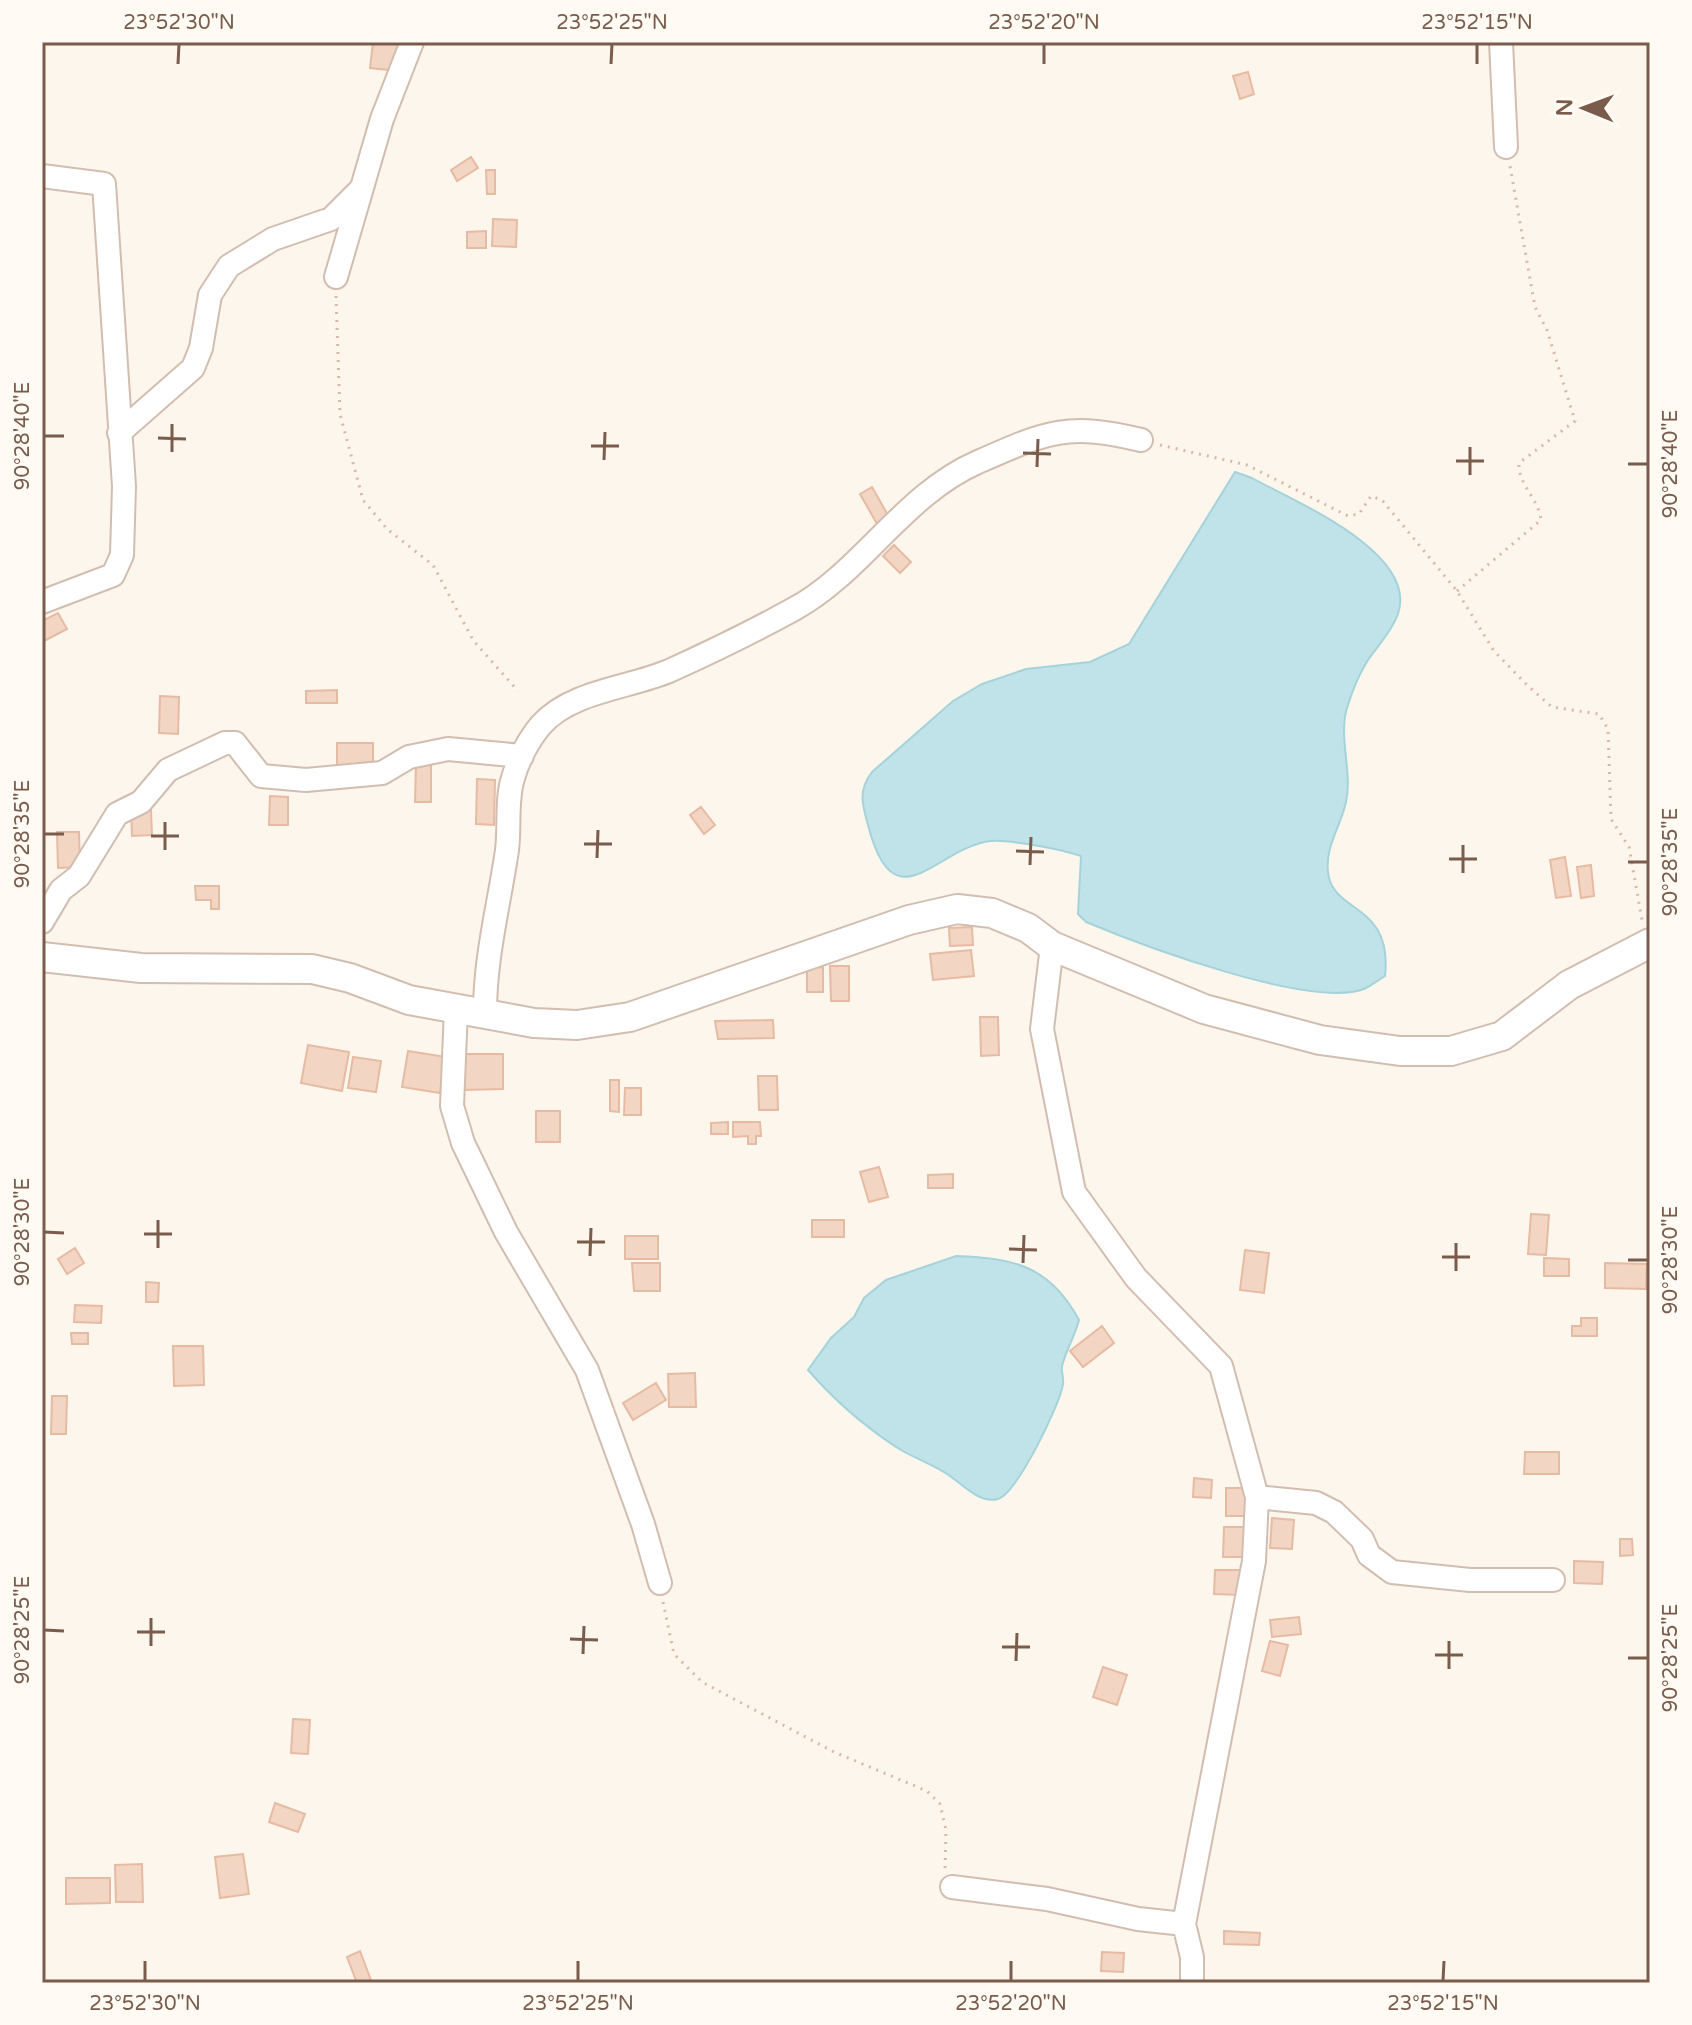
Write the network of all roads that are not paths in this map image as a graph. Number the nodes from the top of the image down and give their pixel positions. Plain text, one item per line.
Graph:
1 (412, 42) edge
2 (1501, 42) edge
3 (1506, 147) road end
4 (42, 176) edge
5 (360, 190) junction
6 (336, 277) road end
7 (119, 433) junction
8 (1141, 440) road end
9 (42, 602) edge
10 (522, 756) junction
11 (42, 922) edge
12 (1648, 943) edge
13 (1052, 946) junction
14 (42, 957) edge
15 (456, 1009) junction
16 (485, 1012) junction
17 (1257, 1497) junction
18 (1553, 1580) dead end
19 (660, 1583) road end
20 (952, 1887) road end
21 (1184, 1924) junction
22 (1192, 1983) edge

1 - 5 street
2 - 3 street
4 - 7 street
5 - 6 street
5 - 7 street
7 - 9 street
8 - 10 street
10 - 11 street
10 - 16 street
12 - 13 street
13 - 16 street
13 - 17 street
14 - 15 street
15 - 16 street
15 - 19 street
17 - 18 street
17 - 21 street
20 - 21 street
21 - 22 street

